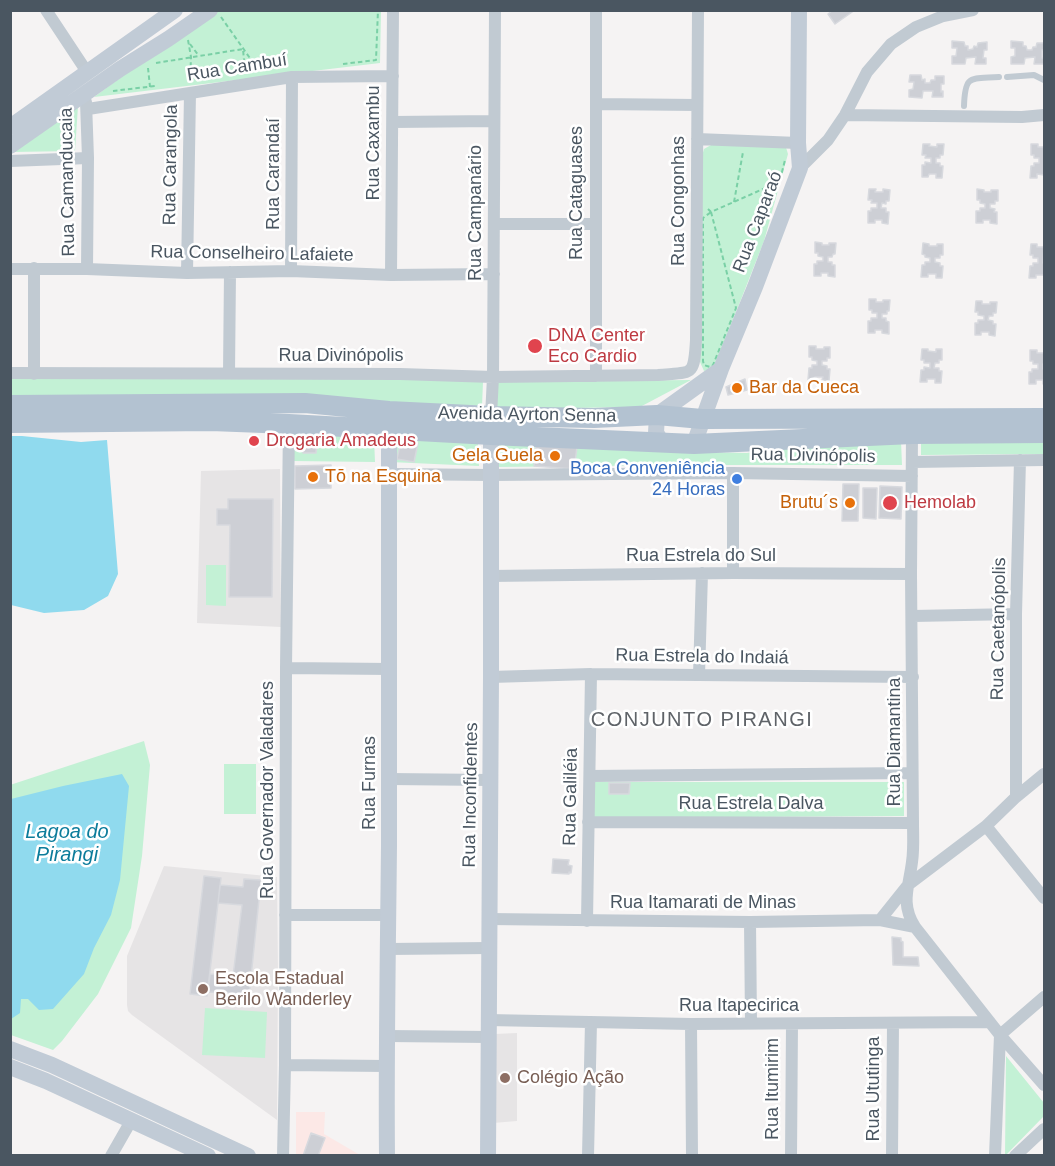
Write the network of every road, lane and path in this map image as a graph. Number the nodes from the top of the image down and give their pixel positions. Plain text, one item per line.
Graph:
1 (46, 10) edge
2 (175, 10) edge
3 (393, 10) edge
4 (495, 10) edge
5 (596, 10) edge
6 (698, 10) edge
7 (799, 10) edge
8 (973, 10) edge
9 (214, 11) edge
10 (186, 34) dead end
11 (190, 44) junction
12 (243, 49) junction
13 (199, 56) junction
14 (191, 57) junction
15 (87, 72) junction
16 (260, 74) dead end
17 (245, 76) dead end
18 (393, 76) junction
19 (292, 77) junction
20 (999, 77) dead end
21 (1007, 77) dead end
22 (1044, 80) edge
23 (150, 87) dead end
24 (190, 88) junction
25 (86, 101) junction
26 (596, 104) junction
27 (697, 105) junction
28 (964, 106) dead end
29 (845, 115) junction
30 (1044, 115) edge
31 (494, 121) junction
32 (393, 122) junction
33 (10, 127) edge
34 (698, 140) junction
35 (10, 146) edge
36 (744, 147) dead end
37 (792, 149) junction
38 (88, 158) junction
39 (10, 161) edge
40 (800, 168) junction
41 (779, 182) junction
42 (777, 192) dead end
43 (734, 202) junction
44 (704, 206) dead end
45 (711, 212) junction
46 (494, 224) junction
47 (595, 224) junction
48 (34, 268) junction
49 (10, 269) edge
50 (87, 269) junction
51 (291, 271) junction
52 (230, 272) junction
53 (187, 273) junction
54 (494, 274) junction
55 (392, 275) junction
56 (739, 301) dead end
57 (736, 308) junction
58 (721, 369) junction
59 (10, 373) edge
60 (229, 373) junction
61 (34, 374) junction
62 (671, 374) joint
63 (596, 376) junction
64 (493, 377) junction
65 (10, 405) edge
66 (657, 415) junction
67 (1044, 418) edge
68 (702, 419) junction
69 (389, 420) junction
70 (10, 423) edge
71 (290, 424) junction
72 (491, 425) junction
73 (1044, 433) edge
74 (912, 434) junction
75 (662, 442) junction
76 (694, 444) junction
77 (1020, 460) junction
78 (1044, 460) edge
79 (912, 462) junction
80 (733, 473) junction
81 (390, 474) junction
82 (491, 475) junction
83 (912, 476) junction
84 (702, 573) junction
85 (732, 573) junction
86 (911, 574) junction
87 (490, 576) junction
88 (1016, 614) junction
89 (913, 616) junction
90 (286, 668) junction
91 (390, 669) junction
92 (591, 674) junction
93 (699, 675) junction
94 (491, 677) junction
95 (913, 677) junction
96 (912, 773) junction
97 (1044, 774) edge
98 (590, 776) junction
99 (389, 779) junction
100 (490, 780) junction
101 (1016, 797) junction
102 (588, 822) junction
103 (913, 823) junction
104 (986, 826) junction
105 (908, 885) junction
106 (1044, 898) edge
107 (285, 915) junction
108 (388, 915) junction
109 (489, 919) junction
110 (880, 920) junction
111 (587, 921) junction
112 (750, 922) junction
113 (915, 927) junction
114 (489, 948) junction
115 (388, 949) junction
116 (1044, 997) edge
117 (591, 1022) junction
118 (990, 1022) junction
119 (751, 1023) junction
120 (893, 1023) junction
121 (691, 1024) junction
122 (792, 1024) junction
123 (488, 1029) junction
124 (1000, 1035) junction
125 (387, 1036) junction
126 (10, 1049) edge
127 (285, 1065) junction
128 (386, 1066) junction
129 (10, 1067) edge
130 (1044, 1085) edge
131 (131, 1121) junction
132 (1044, 1129) edge
133 (111, 1155) edge
134 (208, 1155) edge
135 (248, 1155) edge
136 (283, 1155) edge
137 (387, 1155) edge
138 (488, 1155) edge
139 (588, 1155) edge
140 (692, 1155) edge
141 (791, 1155) edge
142 (892, 1155) edge
143 (995, 1155) edge
144 (1015, 1155) edge

1 - 15 street
2 - 15 main road
3 - 18 street, Rua Caxambu
4 - 31 street, Rua Campanário
5 - 26 street, Rua Cataguases
6 - 27 street, Rua Congonhas
7 - 37 main road, Rua Caparaó
8 - 29 street
9 - 12 path
9 - 25 main road
10 - 11 path
11 - 13 path
11 - 14 path
12 - 13 path
12 - 16 path
12 - 17 path
13 - 14 path
14 - 23 path
14 - 24 path
15 - 33 main road
18 - 19 street, Rua Cambuí
18 - 32 street, Rua Caxambu
19 - 24 street, Rua Cambuí
19 - 51 street, Rua Carandaí
20 - 28 lane
21 - 22 lane
24 - 25 street, Rua Cambuí
24 - 53 street, Rua Carangola
25 - 35 main road
25 - 38 street, Rua Camanducaia
26 - 27 street
26 - 47 street, Rua Cataguases
27 - 34 street, Rua Congonhas
29 - 30 street
29 - 40 street
31 - 32 street
31 - 46 street, Rua Campanário
32 - 55 street, Rua Caxambu
34 - 37 street
34 - 62 street, Rua Congonhas
36 - 43 path
37 - 40 main road, Rua Caparaó
37 - 41 path
38 - 39 street
38 - 50 street, Rua Camanducaia
40 - 58 main road, Rua Caparaó
41 - 42 path
41 - 43 path
43 - 45 path
44 - 45 path
45 - 57 path
45 - 57 path
46 - 47 street
46 - 54 street, Rua Campanário
47 - 63 street, Rua Cataguases
48 - 49 street, Rua Conselheiro Lafaiete
48 - 50 street, Rua Conselheiro Lafaiete
48 - 61 street
50 - 53 street, Rua Conselheiro Lafaiete
51 - 52 street, Rua Conselheiro Lafaiete
51 - 55 street, Rua Conselheiro Lafaiete
52 - 53 street, Rua Conselheiro Lafaiete
52 - 60 street
54 - 55 street, Rua Conselheiro Lafaiete
54 - 64 street, Rua Campanário
56 - 57 path
58 - 66 main road
58 - 68 main road, Rua Caparaó
59 - 61 street, Rua Divinópolis
60 - 61 street, Rua Divinópolis
60 - 64 street, Rua Divinópolis
62 - 63 street, Rua Divinópolis
63 - 64 street, Rua Divinópolis
64 - 72 street, Rua Campanário
65 - 69 main road, Avenida Ayrton Senna
66 - 68 main road, Avenida Ayrton Senna
66 - 72 main road, Avenida Ayrton Senna
66 - 75 main road
67 - 68 main road, Avenida Ayrton Senna
68 - 76 main road, Rua Caparaó
69 - 71 main road, Avenida Ayrton Senna
69 - 72 main road, Avenida Ayrton Senna
69 - 81 main road, Rua Furnas
70 - 71 main road, Avenida Ayrton Senna
71 - 90 street, Rua Governador Valadares
72 - 75 main road, Avenida Ayrton Senna
72 - 82 main road, Rua Inconfidentes
73 - 74 main road, Avenida Ayrton Senna
74 - 76 main road, Avenida Ayrton Senna
74 - 79 street, Rua Diamantina
75 - 76 main road, Avenida Ayrton Senna
77 - 78 street
77 - 79 street
77 - 88 street, Rua Caetanópolis
79 - 83 street, Rua Diamantina
80 - 82 street, Rua Divinópolis
80 - 83 street, Rua Divinópolis
80 - 85 street
81 - 82 street, Rua Divinópolis
81 - 91 main road, Rua Furnas
82 - 87 main road, Rua Inconfidentes
83 - 86 street, Rua Diamantina
84 - 85 street, Rua Estrela do Sul
84 - 87 street, Rua Estrela do Sul
84 - 93 street
85 - 86 street, Rua Estrela do Sul
86 - 89 street, Rua Diamantina
87 - 94 main road, Rua Inconfidentes
88 - 89 street
88 - 101 street, Rua Caetanópolis
89 - 95 street, Rua Diamantina
90 - 91 street
90 - 107 street, Rua Governador Valadares
91 - 99 main road, Rua Furnas
92 - 93 street, Rua Estrela do Indaiá
92 - 94 street, Rua Estrela do Indaiá
92 - 98 street, Rua Galiléia
93 - 95 street, Rua Estrela do Indaiá
94 - 100 main road, Rua Inconfidentes
95 - 96 street, Rua Diamantina
96 - 98 street, Rua Estrela Dalva
96 - 103 street, Rua Diamantina
97 - 101 street
98 - 102 street, Rua Galiléia
99 - 100 street
99 - 108 main road, Rua Furnas
100 - 109 main road, Rua Inconfidentes
101 - 104 street
102 - 103 street, Rua Estrela Dalva
102 - 111 street, Rua Galiléia
103 - 105 street, Rua Diamantina
104 - 105 street
104 - 106 street
105 - 110 street
105 - 113 street, Rua Diamantina
107 - 108 street
107 - 127 street, Rua Governador Valadares
108 - 115 main road, Rua Furnas
109 - 111 street, Rua Itamarati de Minas
109 - 114 main road, Rua Inconfidentes
110 - 112 street, Rua Itamarati de Minas
110 - 113 street, Rua Itamarati de Minas
111 - 112 street, Rua Itamarati de Minas
112 - 119 street
113 - 118 street, Rua Diamantina
114 - 115 street
114 - 123 main road, Rua Inconfidentes
115 - 125 main road, Rua Furnas
116 - 124 street
117 - 121 street, Rua Itapecirica
117 - 123 street, Rua Itapecirica
117 - 139 street
118 - 120 street, Rua Itapecirica
118 - 124 street, Rua Diamantina
119 - 121 street, Rua Itapecirica
119 - 122 street, Rua Itapecirica
120 - 122 street, Rua Itapecirica
120 - 142 street, Rua Ututinga
121 - 140 street
122 - 141 street, Rua Itumirim
123 - 125 street, Rua Itapecirica
123 - 138 main road, Rua Inconfidentes
124 - 130 street, Rua Diamantina
124 - 143 street
125 - 128 main road, Rua Furnas
126 - 135 main road
127 - 128 street
127 - 136 street, Rua Governador Valadares
128 - 137 main road, Rua Furnas
129 - 131 main road
131 - 133 street
131 - 134 main road
132 - 144 street

